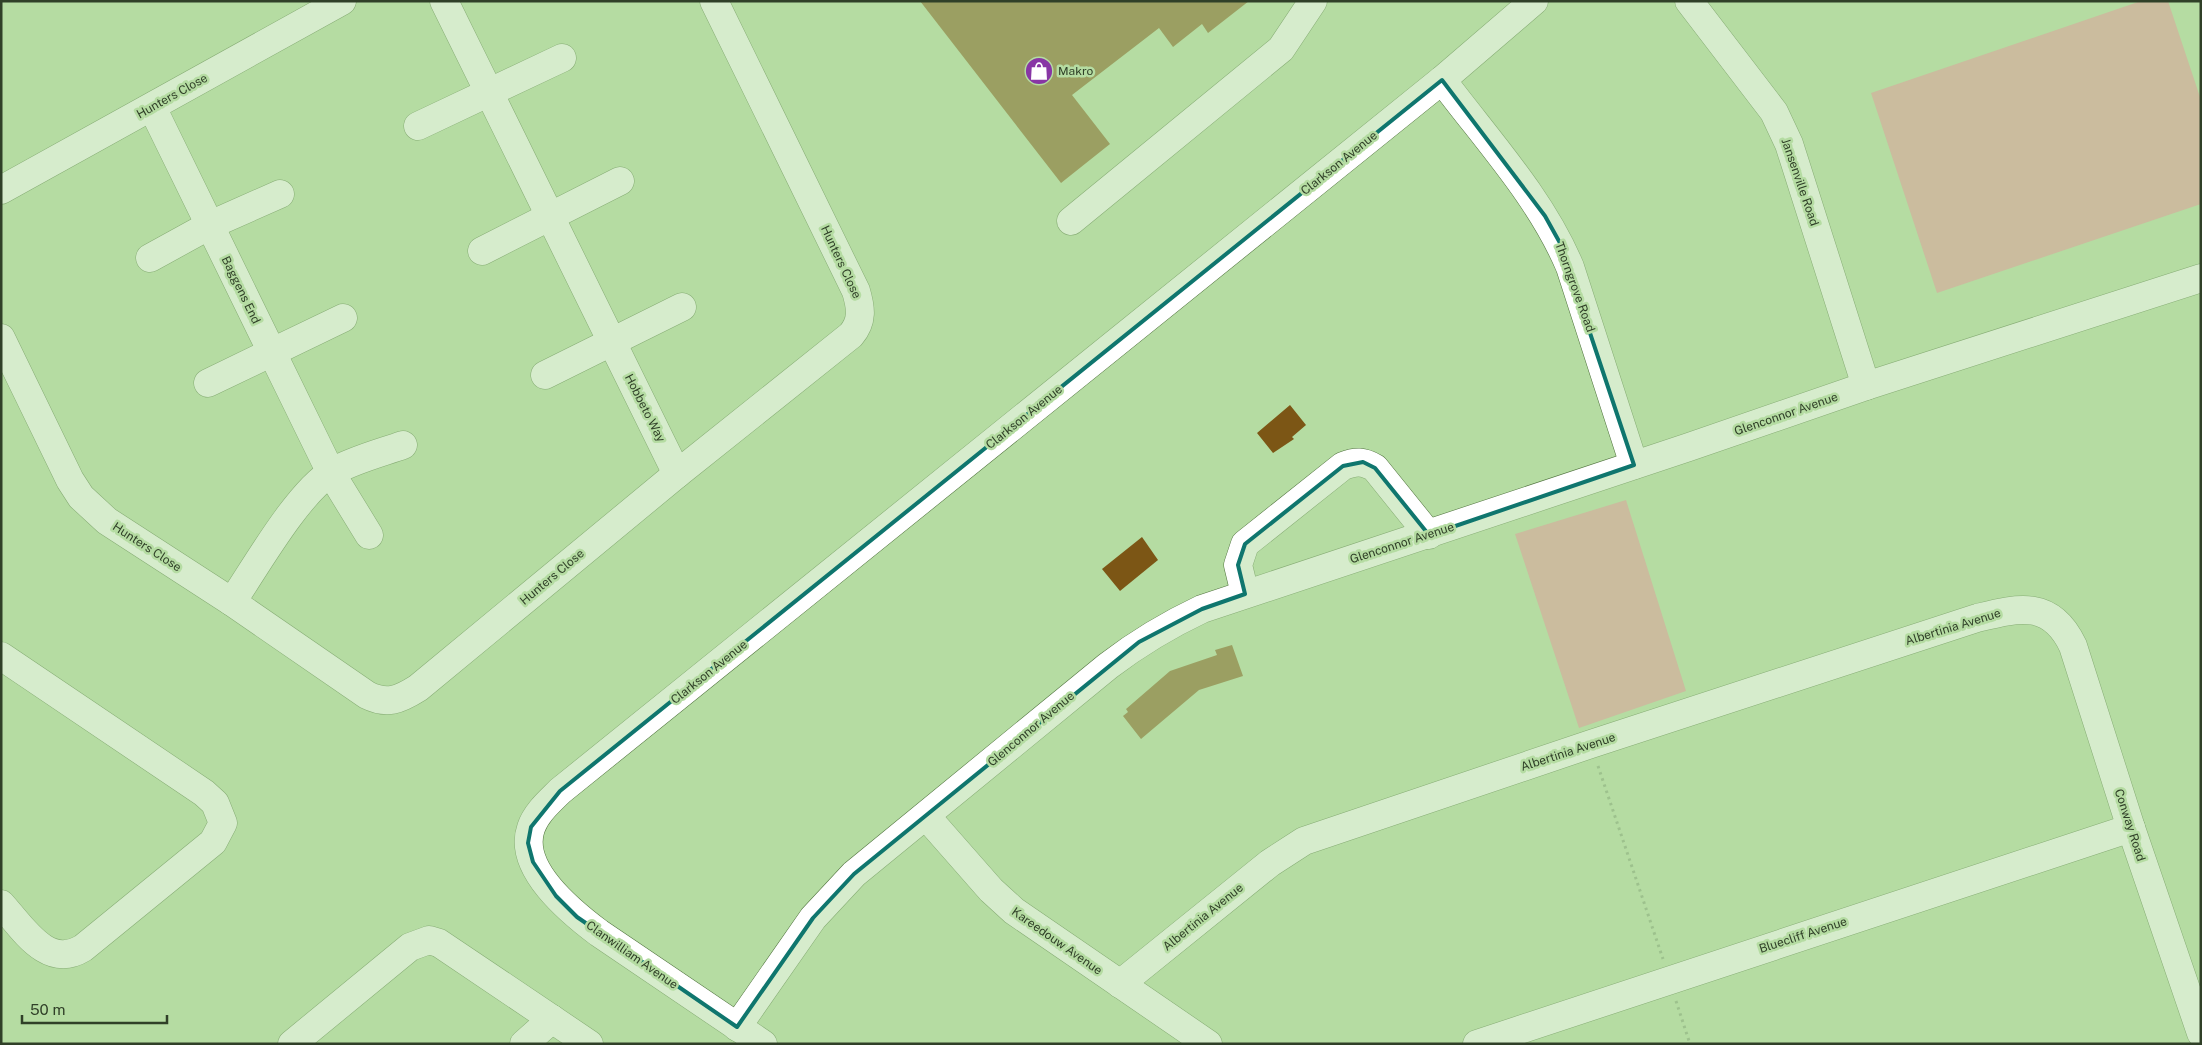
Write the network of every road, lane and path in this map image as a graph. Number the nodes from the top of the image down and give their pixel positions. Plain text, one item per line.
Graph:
1 (342, 1) edge
2 (444, 1) edge
3 (714, 1) edge
4 (1313, 1) edge
5 (1534, 1) edge
6 (1689, 1) edge
7 (562, 58) dead end
8 (1442, 80) junction
9 (489, 92) junction
10 (152, 107) junction
11 (418, 126) dead end
12 (620, 181) dead end
13 (1, 190) edge
14 (280, 194) dead end
15 (549, 216) junction
16 (1071, 221) dead end
17 (210, 226) junction
18 (482, 251) dead end
19 (150, 258) dead end
20 (2201, 278) edge
21 (682, 307) dead end
22 (343, 318) dead end
23 (1, 338) edge
24 (612, 342) junction
25 (272, 353) junction
26 (545, 375) dead end
27 (208, 383) dead end
28 (1866, 386) junction
29 (403, 444) dead end
30 (1634, 464) junction
31 (331, 473) junction
32 (677, 474) junction
33 (369, 535) dead end
34 (1429, 535) junction
35 (1245, 594) junction
36 (232, 602) junction
37 (2055, 620) joint
38 (1, 656) edge
39 (1591, 744) junction
40 (926, 816) junction
41 (2131, 828) junction
42 (528, 844) joint
43 (1, 904) edge
44 (1669, 979) junction
45 (1120, 984) junction
46 (552, 1019) junction
47 (737, 1027) junction
48 (2201, 1033) edge
49 (292, 1044) edge
50 (524, 1044) edge
51 (589, 1044) edge
52 (763, 1044) edge
53 (1208, 1044) edge
54 (1477, 1044) edge
55 (1690, 1044) edge

1 - 10 street, Hunters Close
2 - 9 street, Hobbeto Way
3 - 32 street, Hunters Close
4 - 16 street
5 - 8 street, Clarkson Avenue
6 - 28 street, Jansenville Road
7 - 9 street
8 - 30 street, Thorngrove Road
8 - 42 street, Clarkson Avenue
9 - 11 street
9 - 15 street, Hobbeto Way
10 - 13 street, Hunters Close
10 - 17 street, Baggens End
12 - 15 street
14 - 17 street
15 - 18 street
15 - 24 street, Hobbeto Way
17 - 19 street
17 - 25 street, Baggens End
20 - 28 street, Glenconnor Avenue
21 - 24 street
22 - 25 street
23 - 36 street, Hunters Close
24 - 26 street
24 - 32 street, Hobbeto Way
25 - 27 street
25 - 31 street, Baggens End
28 - 30 street, Glenconnor Avenue
29 - 31 street
30 - 34 street, Glenconnor Avenue
31 - 33 street, Baggens End
31 - 36 street
32 - 36 street, Hunters Close
34 - 35 street, Glenconnor Avenue
34 - 35 street
35 - 40 street, Glenconnor Avenue
37 - 39 street, Albertinia Avenue
37 - 41 street, Conway Road
38 - 43 street
39 - 44 path
39 - 45 street, Albertinia Avenue
40 - 45 street, Kareedouw Avenue
40 - 47 street, Glenconnor Avenue
41 - 44 street, Bluecliff Avenue
41 - 48 street, Conway Road
42 - 47 street, Clanwilliam Avenue
44 - 54 street, Bluecliff Avenue
44 - 55 path
45 - 53 street, Kareedouw Avenue
46 - 49 street
46 - 50 street
46 - 51 street
47 - 52 street, Clanwilliam Avenue

